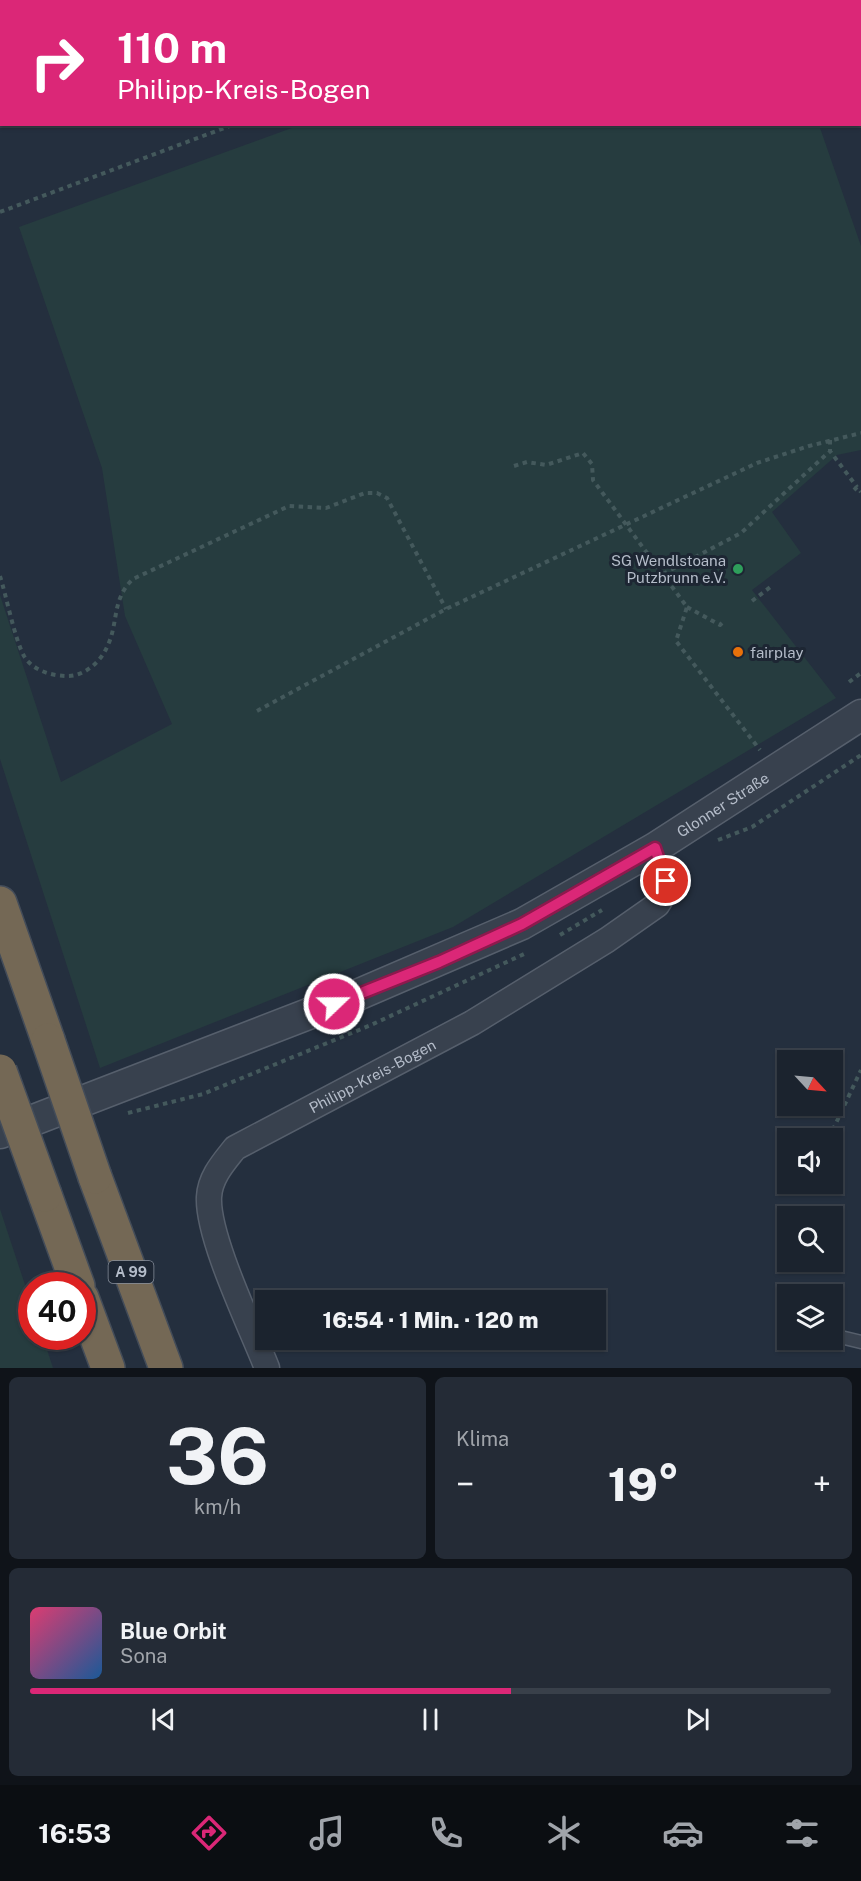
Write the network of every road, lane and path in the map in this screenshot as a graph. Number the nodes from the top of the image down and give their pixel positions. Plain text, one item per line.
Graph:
1 (230, 126) edge
2 (0, 212) edge
3 (861, 433) edge
4 (830, 440) junction
5 (830, 451) junction
6 (514, 466) dead end
7 (861, 492) edge
8 (626, 526) junction
9 (662, 574) junction
10 (0, 576) edge
11 (773, 585) dead end
12 (752, 601) dead end
13 (687, 607) junction
14 (446, 609) junction
15 (722, 623) dead end
16 (861, 673) edge
17 (849, 682) dead end
18 (257, 711) dead end
19 (861, 715) edge
20 (758, 747) dead end
21 (861, 755) edge
22 (712, 842) dead end
23 (655, 848) junction
24 (0, 903) edge
25 (861, 1070) edge
26 (0, 1071) edge
27 (834, 1128) edge
28 (0, 1133) edge
29 (73, 1272) edge
30 (96, 1336) edge
31 (843, 1338) edge
32 (861, 1342) edge
33 (108, 1368) edge
34 (166, 1368) edge
35 (267, 1368) edge

1 - 2 path
3 - 4 path
4 - 5 path
4 - 8 path
5 - 7 path
5 - 9 path
6 - 8 path
8 - 9 path
8 - 14 path
9 - 13 path
10 - 14 path
11 - 12 path
13 - 15 path
13 - 20 path
14 - 18 path
16 - 17 path
19 - 23 street, Glonner Straße
21 - 22 path
23 - 28 street, Glonner Straße
23 - 35 street, Philipp-Kreis-Bogen
24 - 34 highway, A 99, bridge
25 - 27 path
26 - 29 highway, bridge
30 - 33 highway
31 - 32 lane

